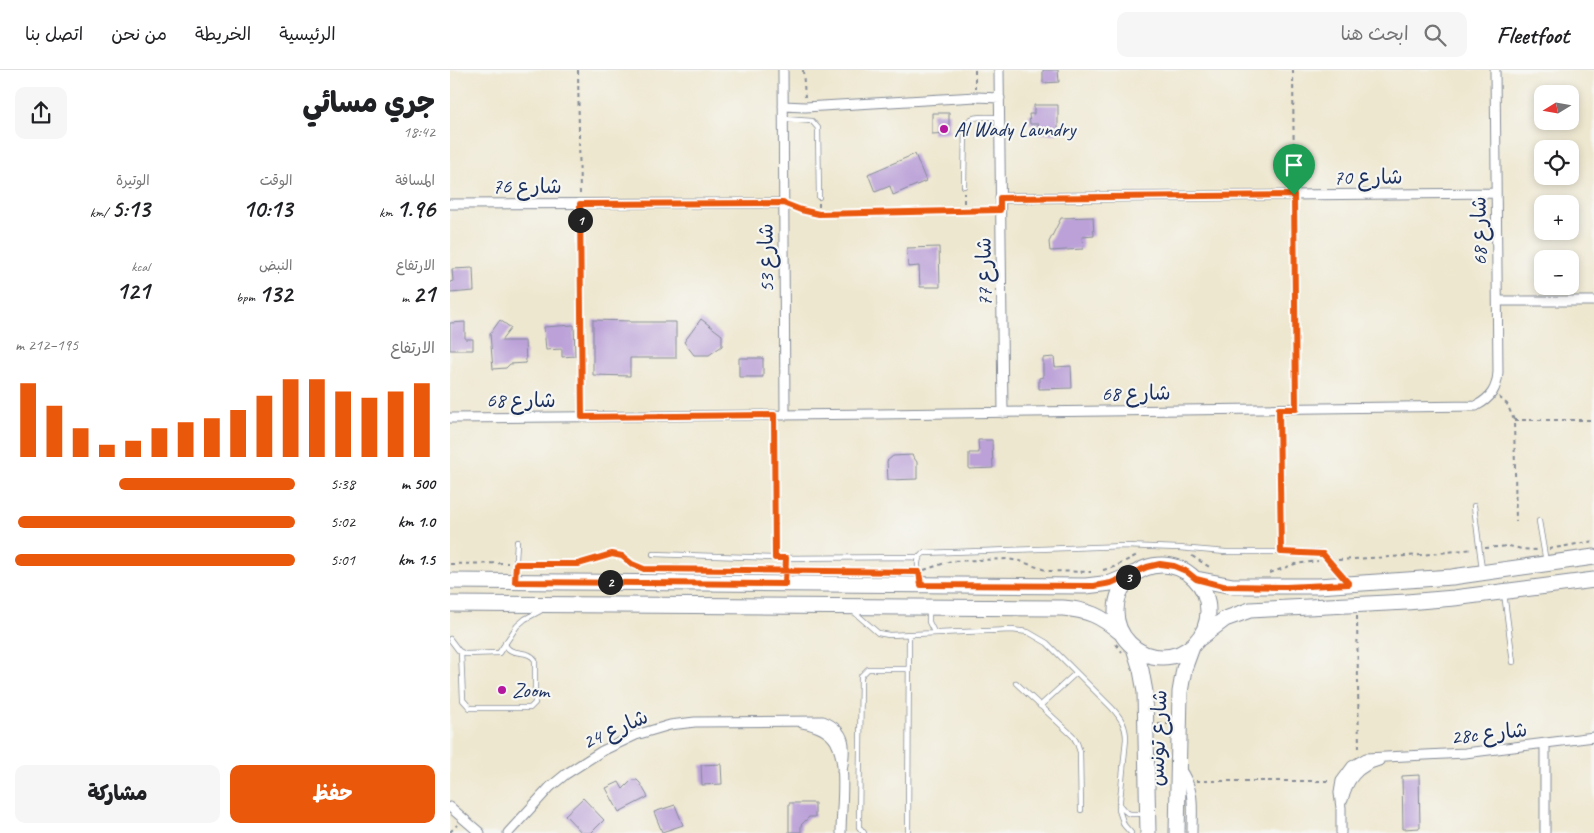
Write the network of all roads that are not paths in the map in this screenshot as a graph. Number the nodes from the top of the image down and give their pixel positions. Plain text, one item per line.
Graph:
1 (783, 70) edge
2 (999, 70) edge
3 (1495, 70) edge
4 (1000, 98) junction
5 (783, 106) junction
6 (1000, 117) junction
7 (782, 119) junction
8 (964, 186) road end
9 (1496, 193) junction
10 (819, 197) road end
11 (1000, 198) junction
12 (783, 203) junction
13 (450, 204) edge
14 (1594, 300) edge
15 (1498, 301) junction
16 (1003, 413) junction
17 (785, 415) junction
18 (450, 418) edge
19 (1474, 506) dead end
20 (1540, 521) dead end
21 (517, 542) dead end
22 (653, 554) dead end
23 (919, 557) junction
24 (1594, 557) edge
25 (786, 558) junction
26 (1546, 565) junction
27 (1135, 573) junction
28 (1483, 573) junction
29 (920, 578) junction
30 (1196, 579) junction
31 (1594, 580) edge
32 (450, 581) edge
33 (515, 582) junction
34 (785, 584) junction
35 (1349, 584) junction
36 (1504, 592) junction
37 (450, 604) edge
38 (552, 605) junction
39 (847, 607) junction
40 (930, 608) junction
41 (934, 632) junction
42 (1120, 632) junction
43 (909, 634) junction
44 (450, 639) edge
45 (1196, 643) junction
46 (505, 644) junction
47 (1134, 648) junction
48 (460, 652) junction
49 (1513, 662) dead end
50 (908, 669) junction
51 (1076, 673) junction
52 (1016, 683) dead end
53 (1040, 706) junction
54 (1594, 737) edge
55 (1545, 744) junction
56 (1386, 758) junction
57 (1178, 765) junction
58 (1351, 773) junction
59 (1119, 803) junction
60 (450, 807) edge
61 (1341, 808) junction
62 (1081, 810) dead end
63 (1148, 812) junction
64 (480, 833) edge
65 (508, 833) edge
66 (841, 833) edge
67 (864, 833) edge
68 (908, 833) edge
69 (1130, 833) edge
70 (1148, 833) edge
71 (1176, 833) edge
72 (1192, 833) edge
73 (1341, 833) edge
74 (1545, 833) edge

1 - 5 street, شارع 53
2 - 4 street, شارع 77
3 - 9 street, شارع 68
4 - 5 street
4 - 6 street, شارع 77
5 - 7 street, شارع 53
6 - 8 lane
6 - 11 street, شارع 77
7 - 10 lane
7 - 12 street, شارع 53
9 - 11 street, شارع 70
9 - 15 street, شارع 68
11 - 16 street, شارع 77
12 - 13 street, شارع 76
12 - 17 street, شارع 53
14 - 15 street
15 - 16 street, شارع 68
16 - 17 street, شارع 68
17 - 18 street, شارع 68
19 - 28 lane
20 - 26 lane
21 - 33 lane
22 - 25 lane
23 - 25 lane
23 - 29 lane
23 - 35 lane
24 - 26 main road
25 - 34 lane
26 - 28 main road
27 - 29 main road
27 - 30 main road
27 - 42 main road
28 - 35 main road
29 - 34 main road
30 - 35 main road
30 - 45 main road
31 - 36 main road
32 - 33 main road
33 - 34 main road
36 - 45 main road
36 - 49 lane
37 - 38 main road
38 - 39 main road
38 - 46 lane
39 - 40 main road
39 - 43 lane
40 - 41 lane
40 - 42 main road
41 - 43 lane
41 - 51 lane
42 - 47 main road
43 - 50 lane
44 - 48 lane
45 - 47 main road
45 - 57 main road, شارع تونس
46 - 48 lane
46 - 48 lane
47 - 63 main road, شارع تونس
50 - 67 lane
50 - 68 lane
51 - 53 lane
51 - 59 lane
52 - 53 lane
53 - 62 lane
54 - 55 street, 28c شارع
55 - 56 street, 28c شارع
55 - 74 street
56 - 58 street, 28c شارع
56 - 58 street, 28c شارع
57 - 71 main road, شارع تونس
57 - 72 street
58 - 61 street
58 - 61 street
59 - 63 lane
59 - 69 lane
60 - 64 street
61 - 73 street
63 - 70 main road, شارع تونس
65 - 66 street, شارع 24

